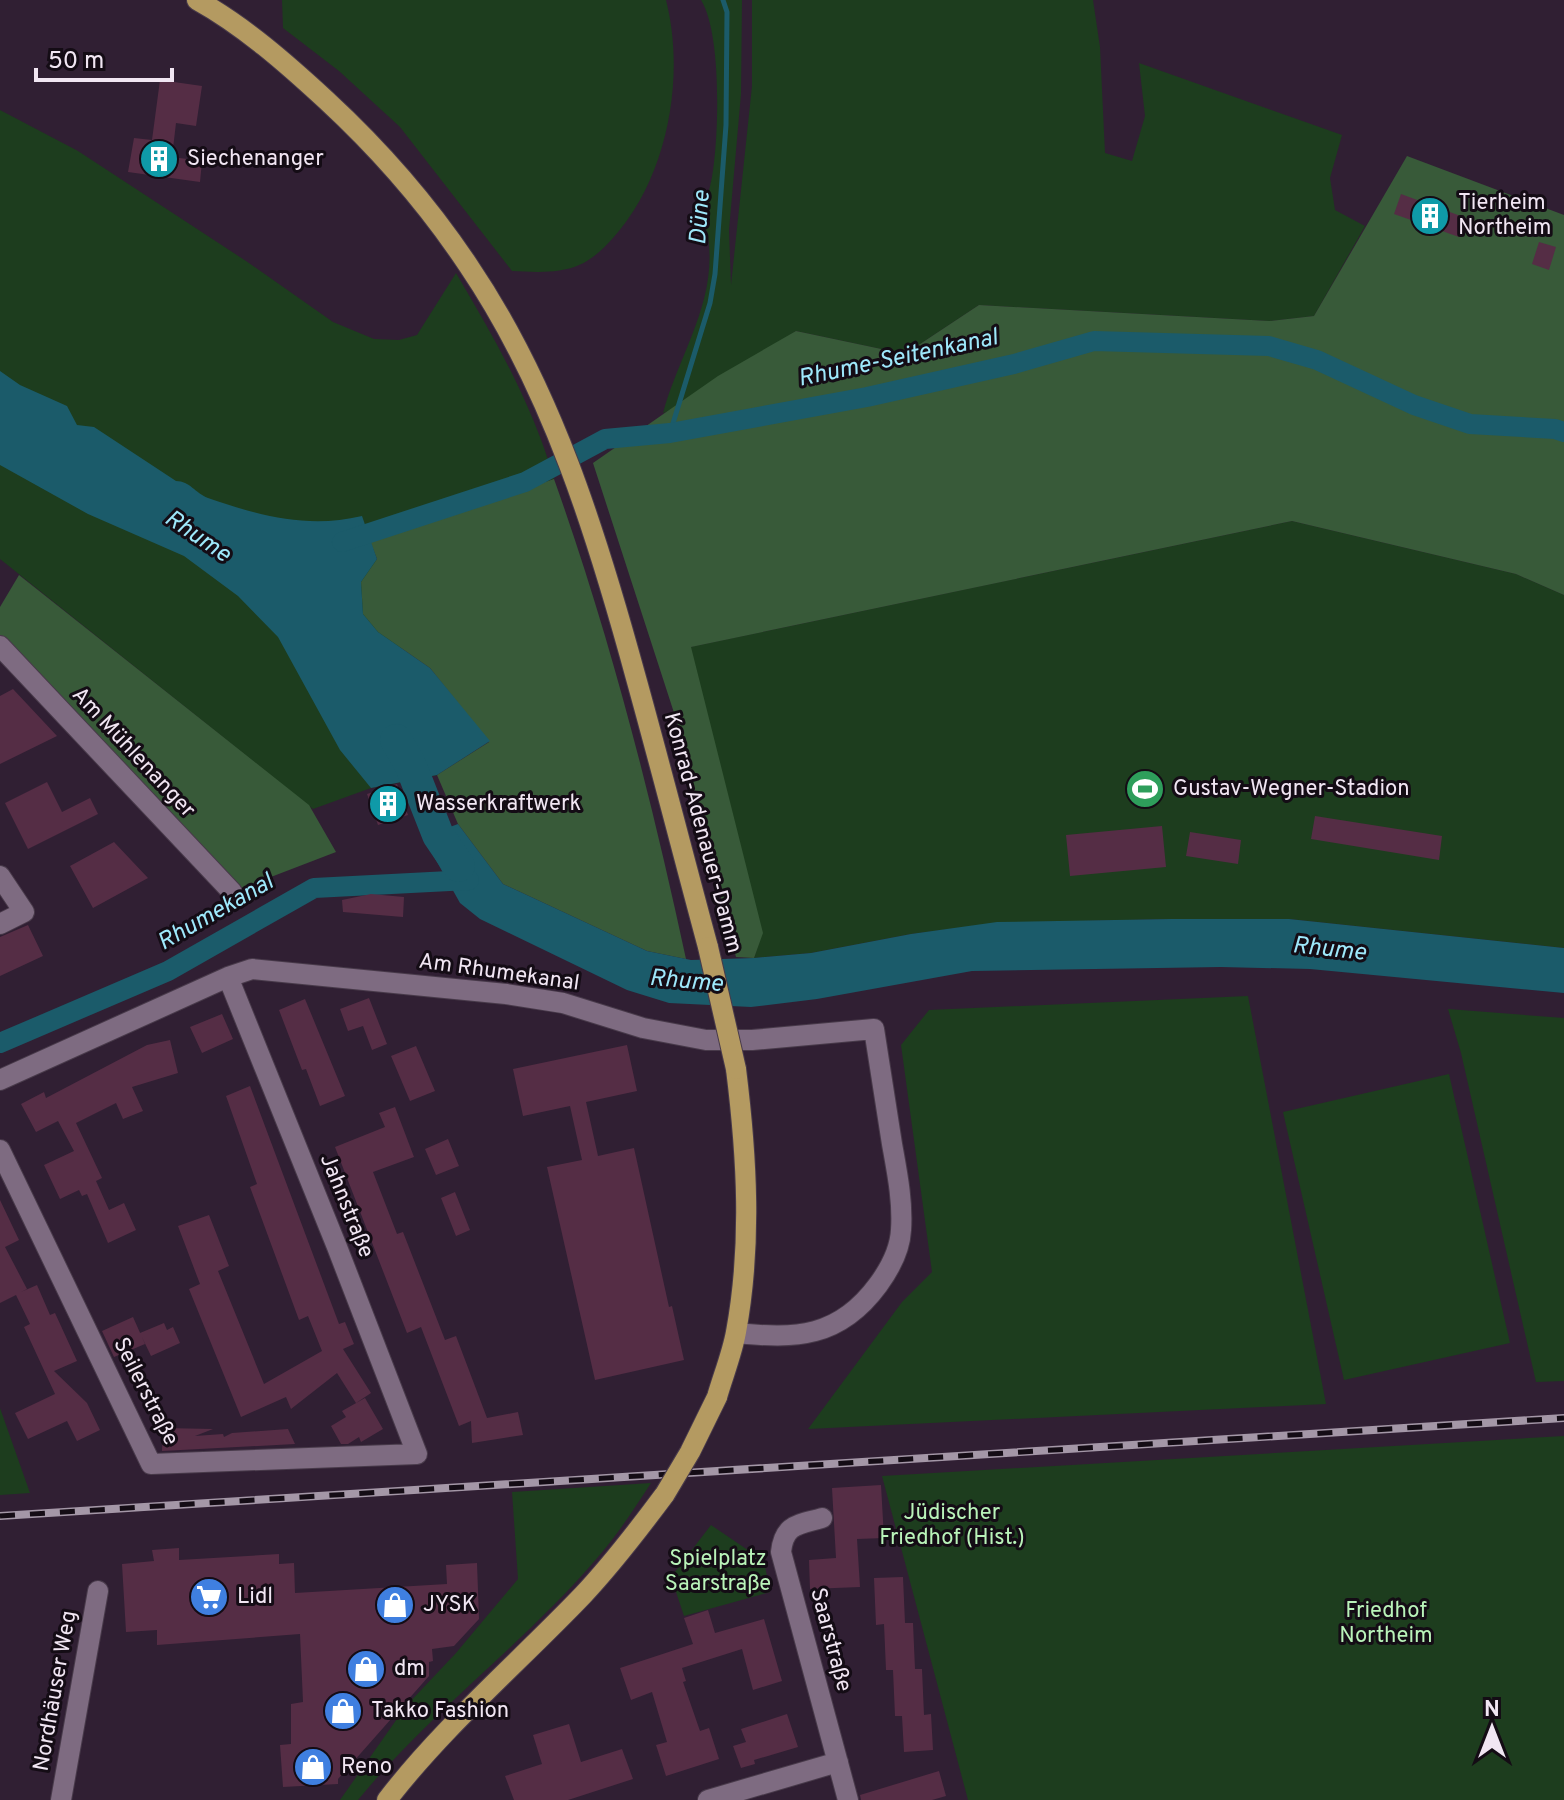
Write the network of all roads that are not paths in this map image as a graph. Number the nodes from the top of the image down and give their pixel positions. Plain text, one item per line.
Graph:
1 (197, 0) edge
2 (0, 646) edge
3 (0, 876) edge
4 (232, 892) dead end
5 (0, 924) edge
6 (228, 977) junction
7 (0, 1080) edge
8 (0, 1150) edge
9 (736, 1333) junction
10 (417, 1454) joint
11 (822, 1518) dead end
12 (98, 1591) dead end
13 (838, 1762) junction
14 (61, 1800) edge
15 (387, 1800) edge
16 (708, 1800) edge
17 (848, 1800) edge

1 - 9 main road, Konrad-Adenauer-Damm, bridge
2 - 4 street, Am Mühlenanger
3 - 5 street
6 - 7 street, Am Rhumekanal
6 - 9 street, Am Rhumekanal
6 - 10 street, Jahnstraße
8 - 10 street, Seilerstraße
9 - 15 main road, Konrad-Adenauer-Damm, bridge
11 - 13 street, Saarstraße
12 - 14 street, Nordhäuser Weg
13 - 16 street
13 - 17 street, Saarstraße

